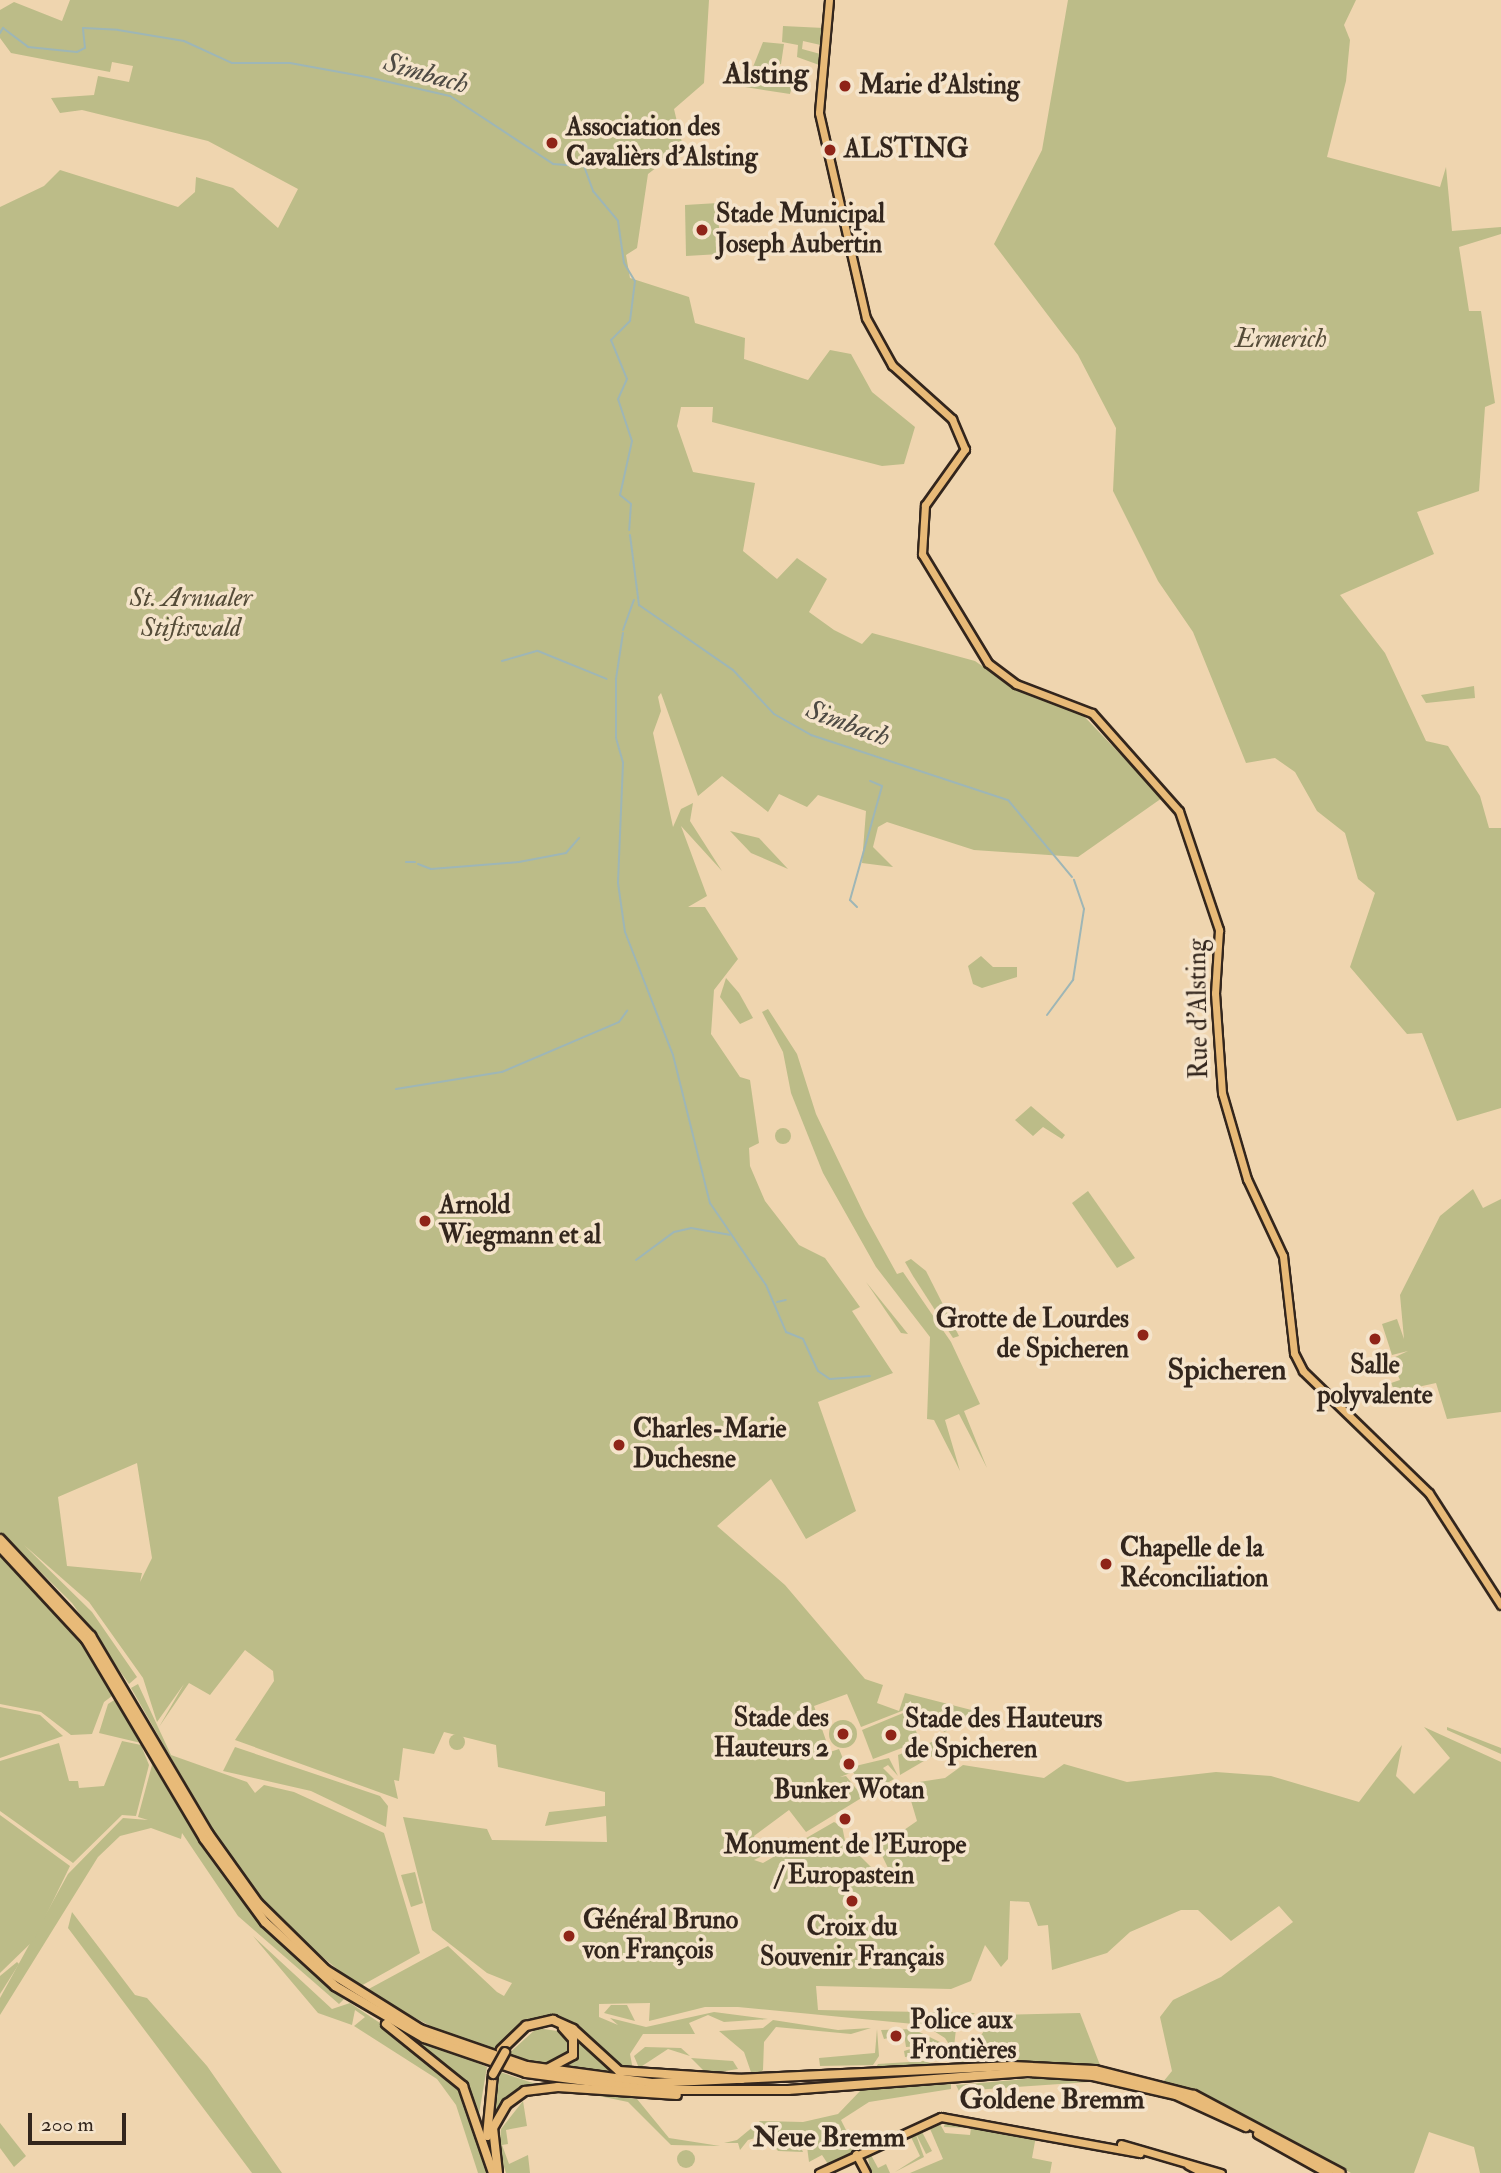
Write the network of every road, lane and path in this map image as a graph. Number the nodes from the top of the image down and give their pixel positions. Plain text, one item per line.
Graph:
1 (829, 0) edge
2 (0, 1539) edge
3 (0, 1547) edge
4 (1501, 1605) edge
5 (359, 2002) junction
6 (503, 2051) junction
7 (527, 2066) junction
8 (492, 2070) junction
9 (1102, 2074) junction
10 (648, 2076) junction
11 (1119, 2077) junction
12 (597, 2079) junction
13 (765, 2082) junction
14 (570, 2088) junction
15 (693, 2091) junction
16 (1086, 2138) junction
17 (483, 2140) junction
18 (1130, 2150) junction
19 (1140, 2150) junction
20 (856, 2154) junction
21 (497, 2173) edge
22 (818, 2173) edge
23 (866, 2173) edge
24 (1203, 2173) edge
25 (1221, 2173) edge
26 (1328, 2173) edge
27 (1341, 2173) edge

1 - 4 main road, Rue d'Alsting
2 - 7 highway
3 - 5 highway
5 - 8 highway
5 - 17 highway
6 - 7 highway
6 - 8 highway, bridge
6 - 10 highway
7 - 12 highway
8 - 14 highway
8 - 15 highway
8 - 17 highway
8 - 21 highway
9 - 11 highway
9 - 13 highway
9 - 15 highway
10 - 12 highway
10 - 13 highway
11 - 26 highway
11 - 27 highway
12 - 13 highway
14 - 15 highway
14 - 21 highway
16 - 18 main road
16 - 18 main road
16 - 20 main road
17 - 21 highway
18 - 19 main road
19 - 24 main road
19 - 25 main road
20 - 22 main road
20 - 23 main road

